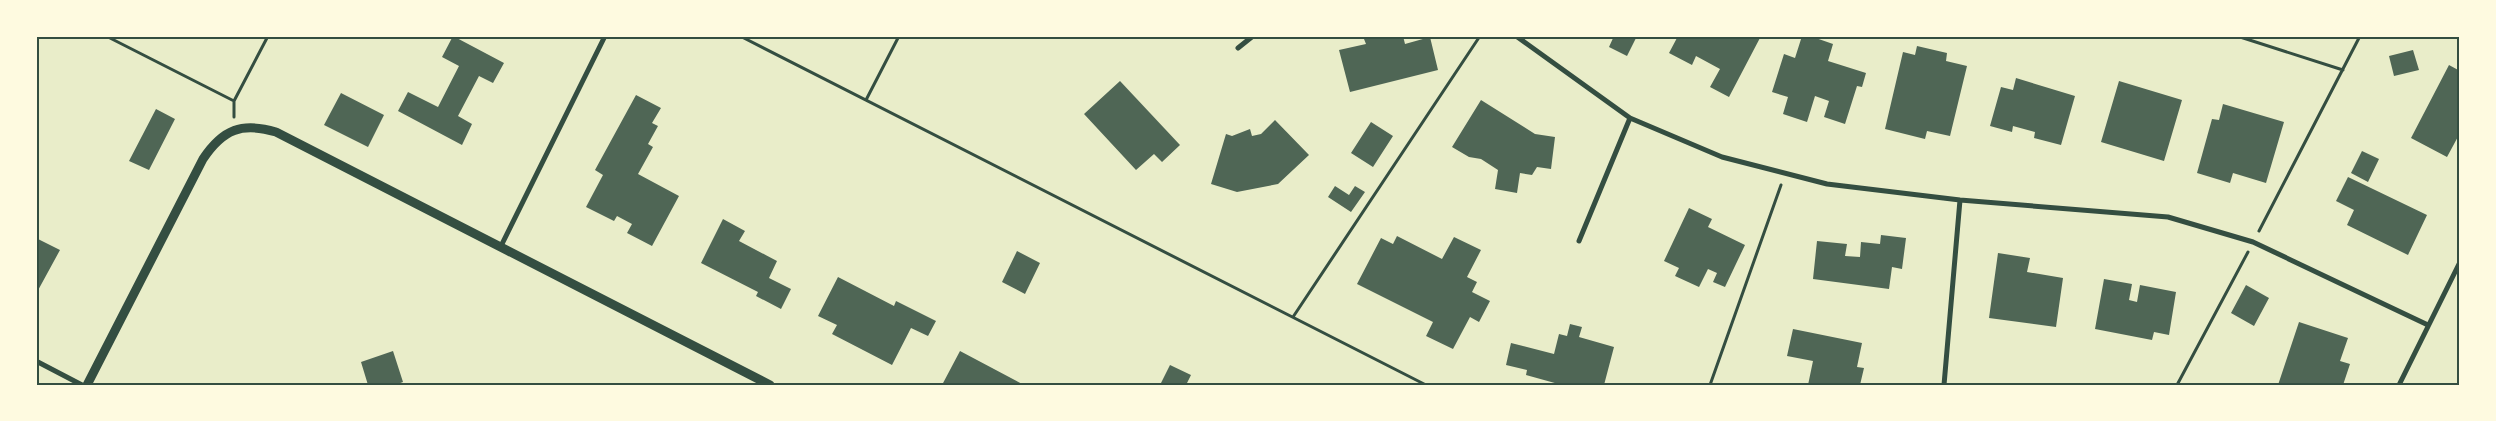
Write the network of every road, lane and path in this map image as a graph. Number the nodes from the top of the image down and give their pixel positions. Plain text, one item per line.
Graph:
1 (106, 36) edge
2 (268, 36) edge
3 (605, 36) edge
4 (740, 36) edge
5 (899, 36) edge
6 (1253, 36) edge
7 (1480, 36) edge
8 (1516, 36) edge
9 (2237, 36) edge
10 (2360, 36) edge
11 (1238, 48) dead end
12 (2343, 70) junction
13 (866, 100) junction
14 (234, 101) junction
15 (1630, 118) junction
16 (235, 130) junction
17 (1785, 173) junction
18 (1960, 200) junction
19 (1579, 241) dead end
20 (2254, 242) junction
21 (501, 246) junction
22 (2460, 262) edge
23 (1292, 317) junction
24 (2428, 325) junction
25 (36, 361) edge
26 (82, 385) edge
27 (87, 385) edge
28 (770, 385) edge
29 (1426, 385) edge
30 (1710, 385) edge
31 (1944, 385) edge
32 (2177, 385) edge
33 (2399, 385) edge

1 - 14 path
2 - 14 path
3 - 21 street
4 - 13 path
5 - 13 path
6 - 11 street
7 - 23 path
8 - 15 street
9 - 12 path
10 - 12 path
12 - 20 path
13 - 23 path
14 - 16 path
15 - 17 street
15 - 19 street
16 - 21 street
16 - 27 street
17 - 18 street
17 - 30 path
18 - 20 street
18 - 31 street
20 - 24 street
20 - 32 path
21 - 28 street
22 - 24 street
23 - 29 path
24 - 33 street
25 - 26 street

